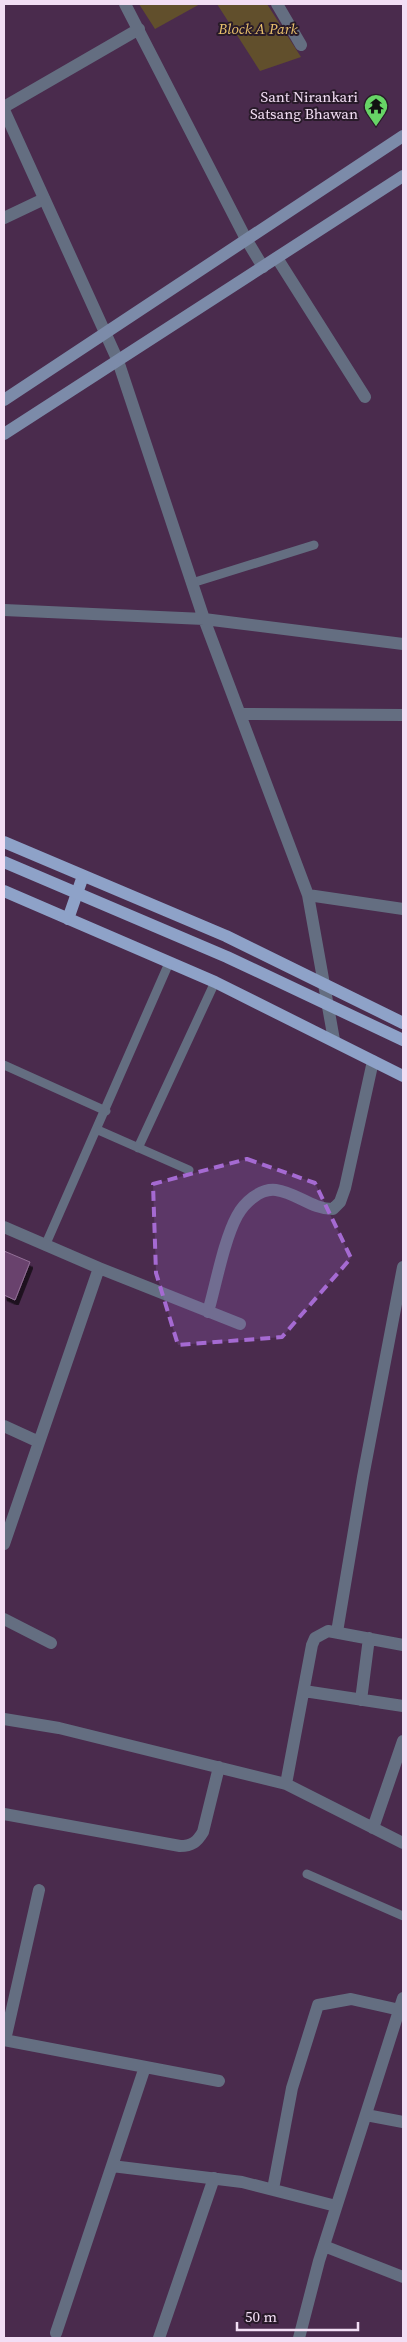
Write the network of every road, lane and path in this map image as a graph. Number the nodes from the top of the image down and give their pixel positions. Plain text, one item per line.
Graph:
1 (125, 4) edge
2 (277, 4) edge
3 (139, 29) junction
4 (301, 45) dead end
5 (4, 108) edge
6 (403, 136) edge
7 (403, 176) edge
8 (44, 198) junction
9 (4, 218) edge
10 (246, 239) junction
11 (277, 258) junction
12 (263, 267) junction
13 (105, 332) junction
14 (118, 361) junction
15 (364, 397) dead end
16 (4, 400) edge
17 (4, 434) edge
18 (314, 545) dead end
19 (192, 584) junction
20 (4, 610) edge
21 (204, 619) junction
22 (403, 644) edge
23 (241, 714) junction
24 (403, 715) edge
25 (4, 842) edge
26 (4, 862) edge
27 (83, 876) junction
28 (4, 891) edge
29 (308, 895) junction
30 (403, 908) edge
31 (68, 919) junction
32 (170, 963) junction
33 (215, 982) junction
34 (324, 985) junction
35 (403, 1023) edge
36 (334, 1040) junction
37 (403, 1040) edge
38 (373, 1061) junction
39 (4, 1065) edge
40 (403, 1076) edge
41 (106, 1111) junction
42 (98, 1130) junction
43 (138, 1148) junction
44 (189, 1170) dead end
45 (4, 1227) edge
46 (45, 1246) junction
47 (403, 1267) edge
48 (99, 1268) junction
49 (208, 1312) junction
50 (240, 1324) dead end
51 (4, 1426) edge
52 (39, 1442) junction
53 (9, 1512) edge
54 (4, 1544) edge
55 (4, 1619) edge
56 (337, 1632) junction
57 (368, 1638) junction
58 (51, 1643) dead end
59 (403, 1645) edge
60 (304, 1690) junction
61 (361, 1700) junction
62 (403, 1706) edge
63 (4, 1719) edge
64 (403, 1741) edge
65 (219, 1767) junction
66 (286, 1784) junction
67 (4, 1814) edge
68 (372, 1828) junction
69 (403, 1844) edge
70 (307, 1874) dead end
71 (39, 1890) dead end
72 (403, 1916) edge
73 (401, 2004) edge
74 (5, 2040) edge
75 (146, 2067) junction
76 (219, 2081) dead end
77 (366, 2114) junction
78 (403, 2122) edge
79 (112, 2166) junction
80 (214, 2178) junction
81 (273, 2189) junction
82 (336, 2206) junction
83 (324, 2246) junction
84 (403, 2277) edge
85 (56, 2333) dead end
86 (159, 2338) edge
87 (299, 2338) edge

1 - 3 street
2 - 4 street
3 - 5 street
3 - 10 street
5 - 8 street
6 - 10 main road
7 - 11 main road
8 - 9 street
8 - 13 street
10 - 12 street
10 - 13 main road
11 - 12 main road
11 - 15 street
12 - 14 main road
13 - 14 street
13 - 16 main road
14 - 17 main road
14 - 19 street
18 - 19 lane
19 - 21 street
20 - 21 street
21 - 22 street
21 - 23 street
23 - 24 street
23 - 29 street
25 - 27 main road
26 - 37 main road, bridge
27 - 31 main road
27 - 34 main road
28 - 31 main road
29 - 30 street
29 - 34 street
31 - 32 main road
32 - 33 main road
32 - 41 lane
33 - 36 main road
33 - 43 lane
34 - 35 main road
34 - 36 street
36 - 38 main road
38 - 40 main road
38 - 49 street
39 - 41 lane
41 - 42 lane
42 - 43 lane
42 - 46 lane
43 - 44 lane
45 - 46 street
46 - 48 street
47 - 56 street
48 - 49 street
48 - 52 street
49 - 50 street
51 - 52 street
52 - 53 street
53 - 54 street
55 - 58 street
56 - 57 street
56 - 60 street
57 - 59 street
57 - 61 street
60 - 61 street
60 - 66 street
61 - 62 street
63 - 65 street
64 - 68 street
65 - 66 street
65 - 67 street
66 - 68 street
68 - 69 street
70 - 72 lane
71 - 74 street
73 - 77 street
73 - 81 street
74 - 75 street
75 - 76 street
75 - 79 street
77 - 78 street
77 - 82 street
79 - 80 street
79 - 85 street
80 - 81 street
80 - 86 street
81 - 82 street
82 - 83 street
83 - 84 street
83 - 87 street

